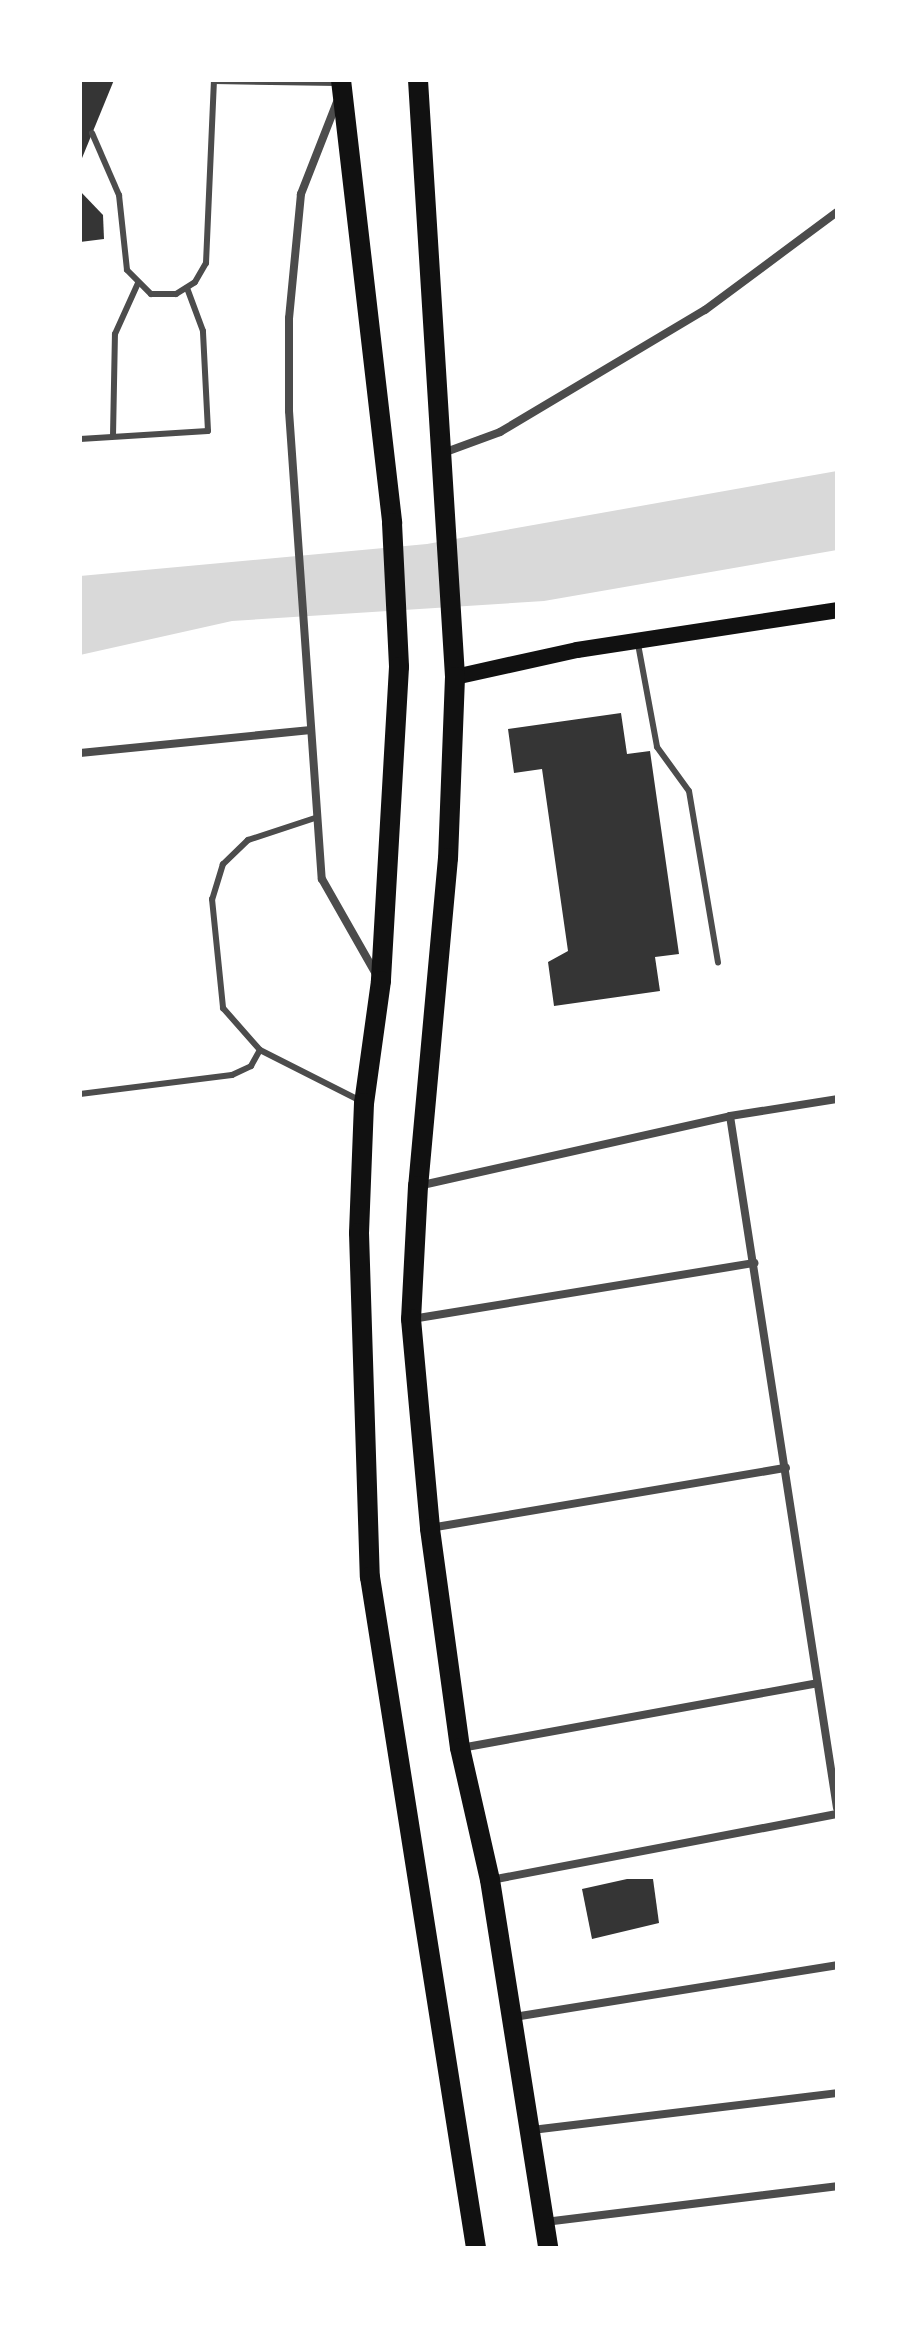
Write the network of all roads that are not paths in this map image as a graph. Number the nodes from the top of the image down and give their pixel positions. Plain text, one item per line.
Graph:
1 (418, 80) edge
2 (214, 81) edge
3 (340, 87) edge
4 (92, 133) dead end
5 (837, 212) edge
6 (138, 283) junction
7 (187, 288) junction
8 (113, 436) junction
9 (80, 439) edge
10 (441, 454) junction
11 (837, 611) edge
12 (637, 641) junction
13 (455, 677) junction
14 (311, 730) junction
15 (80, 753) edge
16 (318, 817) junction
17 (718, 963) dead end
18 (381, 981) junction
19 (260, 1050) junction
20 (80, 1094) edge
21 (837, 1099) edge
22 (364, 1103) junction
23 (730, 1116) junction
24 (418, 1186) junction
25 (754, 1263) junction
26 (411, 1319) junction
27 (786, 1468) junction
28 (430, 1529) junction
29 (817, 1683) junction
30 (460, 1748) junction
31 (837, 1811) edge
32 (490, 1880) junction
33 (837, 1965) edge
34 (509, 2017) junction
35 (837, 2093) edge
36 (531, 2130) junction
37 (837, 2186) edge
38 (544, 2222) junction
39 (476, 2248) edge
40 (548, 2248) edge

1 - 10 main road
2 - 3 lane
2 - 7 lane
3 - 14 street
3 - 18 main road
4 - 6 lane
5 - 10 street
6 - 7 lane
6 - 8 lane
7 - 8 lane
8 - 9 lane
10 - 13 main road
11 - 12 main road
12 - 13 main road
12 - 17 lane
13 - 24 main road
14 - 15 street
14 - 16 street
16 - 18 street
16 - 19 lane
18 - 22 main road
19 - 20 lane
19 - 22 lane
21 - 23 street
22 - 39 main road
23 - 24 street
23 - 25 street
24 - 26 main road
25 - 26 street
25 - 27 street
26 - 28 main road
27 - 28 street
27 - 29 street
28 - 30 main road
29 - 30 street
29 - 31 street
30 - 32 main road
31 - 32 street
32 - 34 main road
33 - 34 street
34 - 36 main road
35 - 36 street
36 - 38 main road
37 - 38 street
38 - 40 main road

